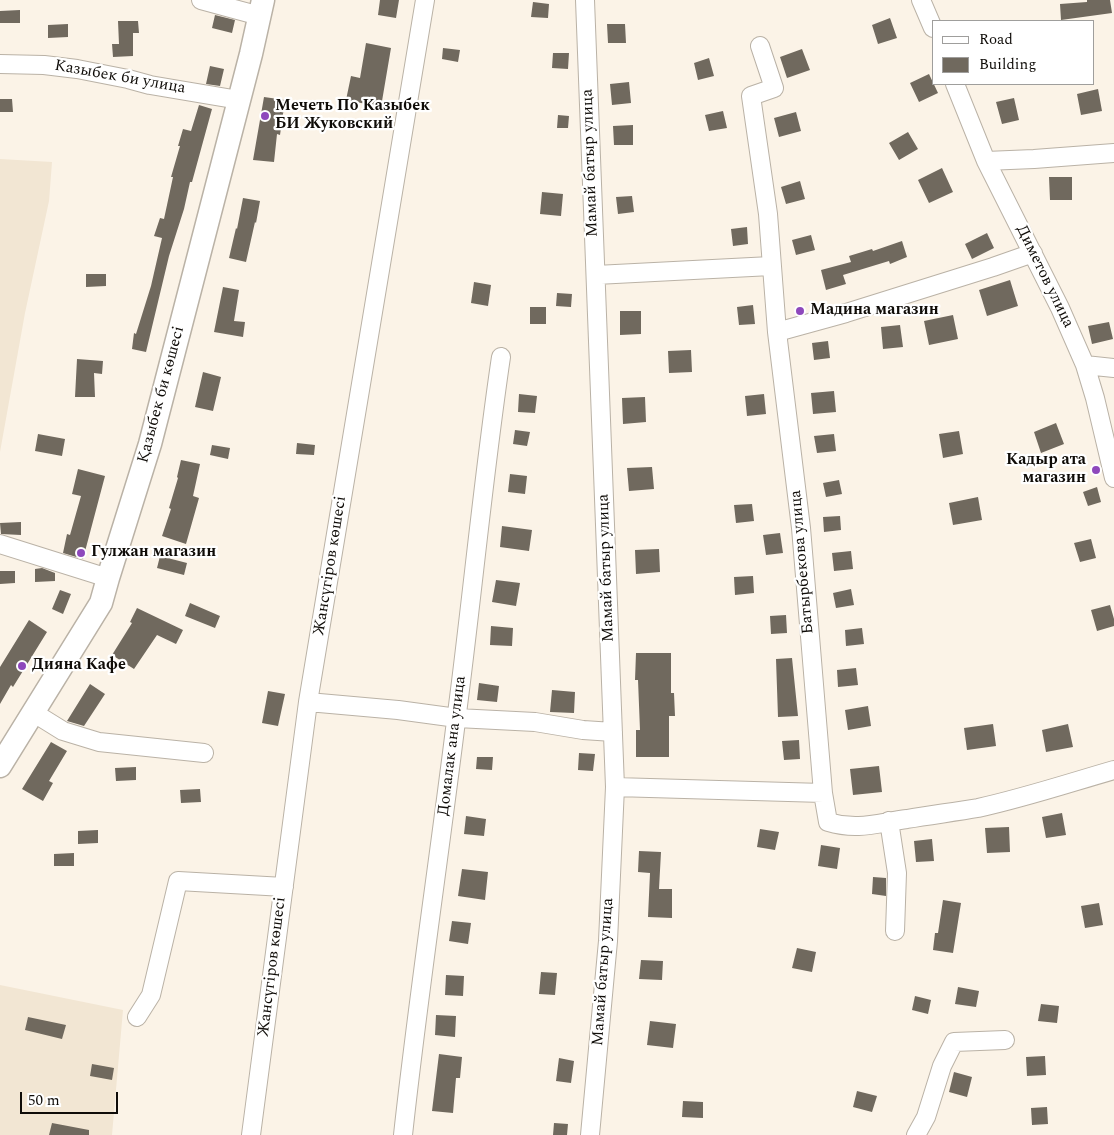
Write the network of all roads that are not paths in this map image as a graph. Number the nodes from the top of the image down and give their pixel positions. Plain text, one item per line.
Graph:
1 (201, 0) edge
2 (426, 0) edge
3 (585, 0) edge
4 (922, 0) edge
5 (261, 8) edge
6 (932, 25) edge
7 (760, 46) dead end
8 (0, 64) edge
9 (955, 85) edge
10 (239, 100) junction
11 (1114, 153) edge
12 (986, 161) junction
13 (1033, 253) junction
14 (771, 266) junction
15 (596, 275) junction
16 (777, 332) junction
17 (501, 357) dead end
18 (1085, 365) junction
19 (1114, 368) edge
20 (1114, 478) edge
21 (0, 544) edge
22 (108, 578) junction
23 (308, 702) junction
24 (34, 713) junction
25 (457, 718) junction
26 (613, 732) junction
27 (204, 753) dead end
28 (0, 766) edge
29 (1114, 770) edge
30 (615, 787) junction
31 (823, 793) junction
32 (889, 821) junction
33 (284, 887) junction
34 (895, 931) dead end
35 (137, 1016) dead end
36 (1005, 1040) dead end
37 (252, 1135) edge
38 (403, 1135) edge
39 (590, 1135) edge
40 (916, 1135) edge

1 - 5 street
2 - 23 street, Жансүгіров көшесі
3 - 15 street, Мамай батыр улица
4 - 6 street
5 - 10 main road, Қазыбек би көшесі
7 - 14 street, Батырбекова улица
8 - 10 street, Казыбек би улица
9 - 12 street, Диметов улица
10 - 22 main road, Қазыбек би көшесі
11 - 12 street
12 - 13 street, Диметов улица
13 - 16 street
13 - 18 street, Диметов улица
14 - 15 street
14 - 16 street, Батырбекова улица
15 - 26 street, Мамай батыр улица
16 - 31 street, Батырбекова улица
17 - 25 street, Домалак ана улица
18 - 19 street
18 - 20 street, Диметов улица
21 - 22 street
22 - 24 main road, Қазыбек би көшесі
23 - 25 street
23 - 33 street, Жансүгіров көшесі
24 - 27 street
24 - 28 main road, Қазыбек би көшесі
25 - 26 street
25 - 38 street, Домалак ана улица
26 - 30 street, Мамай батыр улица
29 - 32 street, Батырбекова улица
30 - 31 street
30 - 39 street, Мамай батыр улица
31 - 32 street, Батырбекова улица
32 - 34 street
33 - 35 street
33 - 37 street, Жансүгіров көшесі
36 - 40 street

